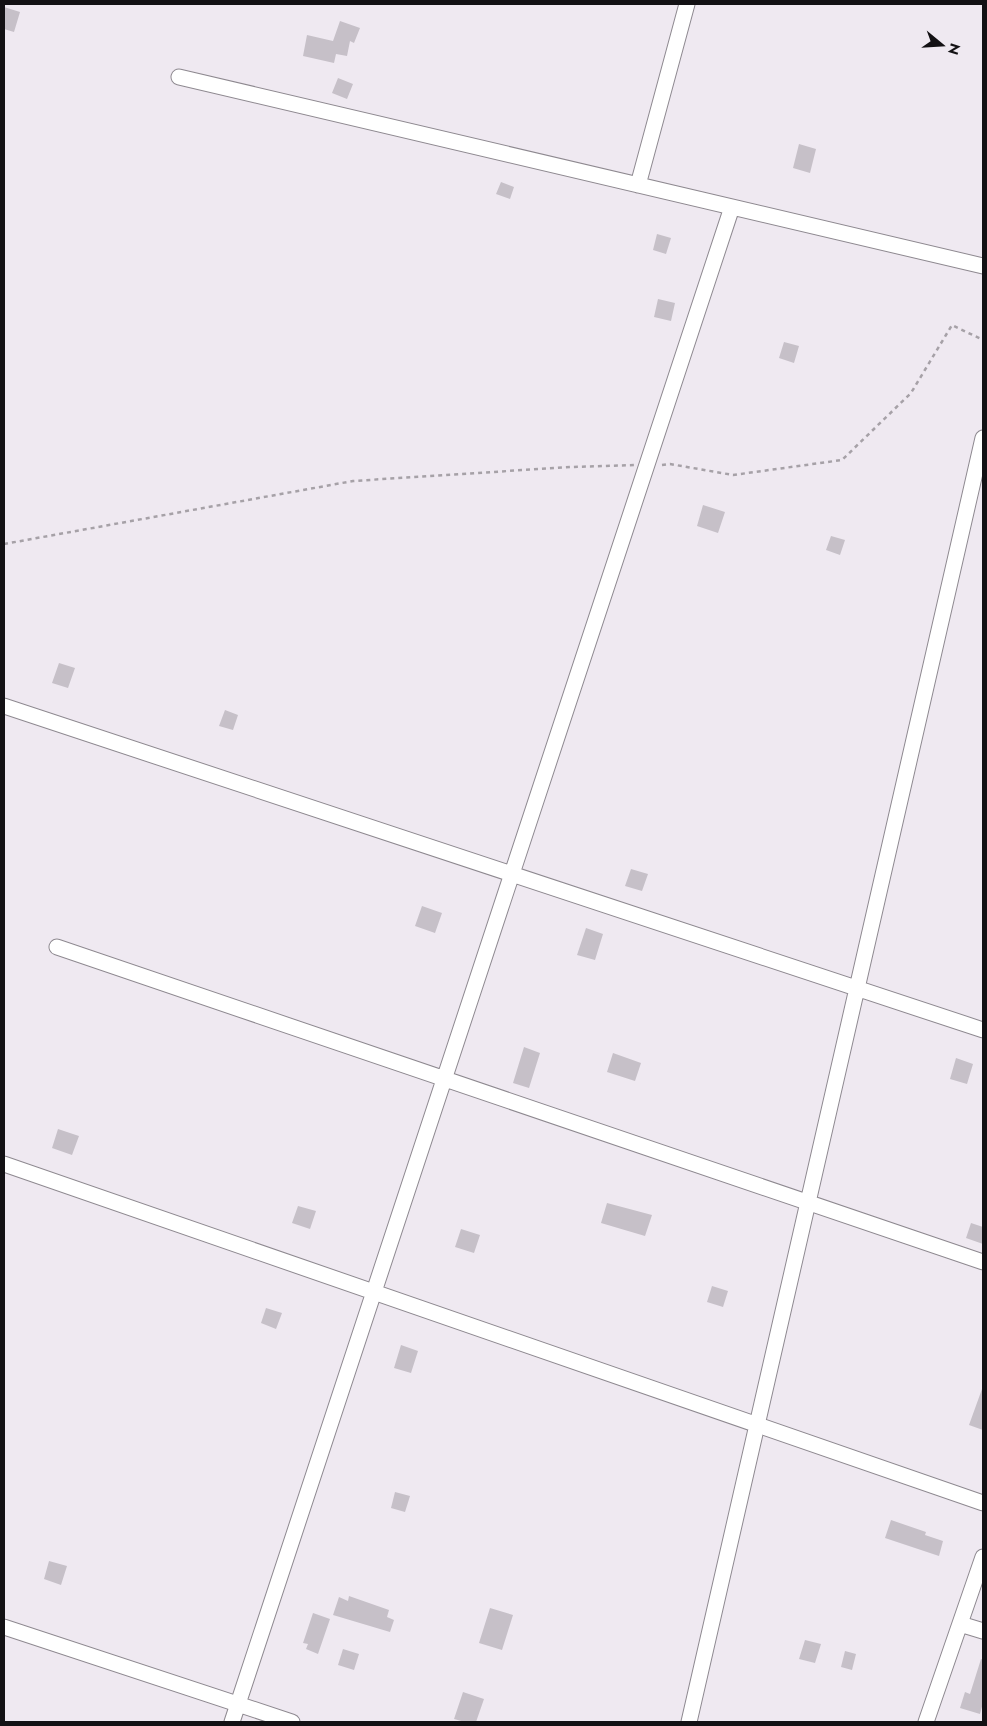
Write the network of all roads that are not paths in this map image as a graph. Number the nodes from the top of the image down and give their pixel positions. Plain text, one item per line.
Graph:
1 (687, 4) edge
2 (179, 77) dead end
3 (638, 185) junction
4 (732, 207) junction
5 (983, 266) edge
6 (983, 438) edge
7 (4, 706) edge
8 (512, 874) junction
9 (58, 947) dead end
10 (857, 988) junction
11 (983, 1030) edge
12 (444, 1079) junction
13 (4, 1164) edge
14 (808, 1202) junction
15 (983, 1262) edge
16 (374, 1292) junction
17 (757, 1425) junction
18 (983, 1503) edge
19 (983, 1558) edge
20 (960, 1624) junction
21 (4, 1627) edge
22 (983, 1631) edge
23 (238, 1704) junction
24 (232, 1722) edge
25 (292, 1722) edge
26 (689, 1722) edge
27 (926, 1722) edge

1 - 3 street
2 - 3 street
3 - 4 street
4 - 5 street
4 - 8 street
6 - 10 street
7 - 8 street
8 - 10 street
8 - 12 street
9 - 12 street
10 - 11 street
10 - 14 street
12 - 14 street
12 - 16 street
13 - 16 street
14 - 15 street
14 - 17 street
16 - 17 street
16 - 23 street
17 - 18 street
17 - 26 street
19 - 20 street
20 - 22 street
20 - 27 street
21 - 23 street
23 - 24 street
23 - 25 street

